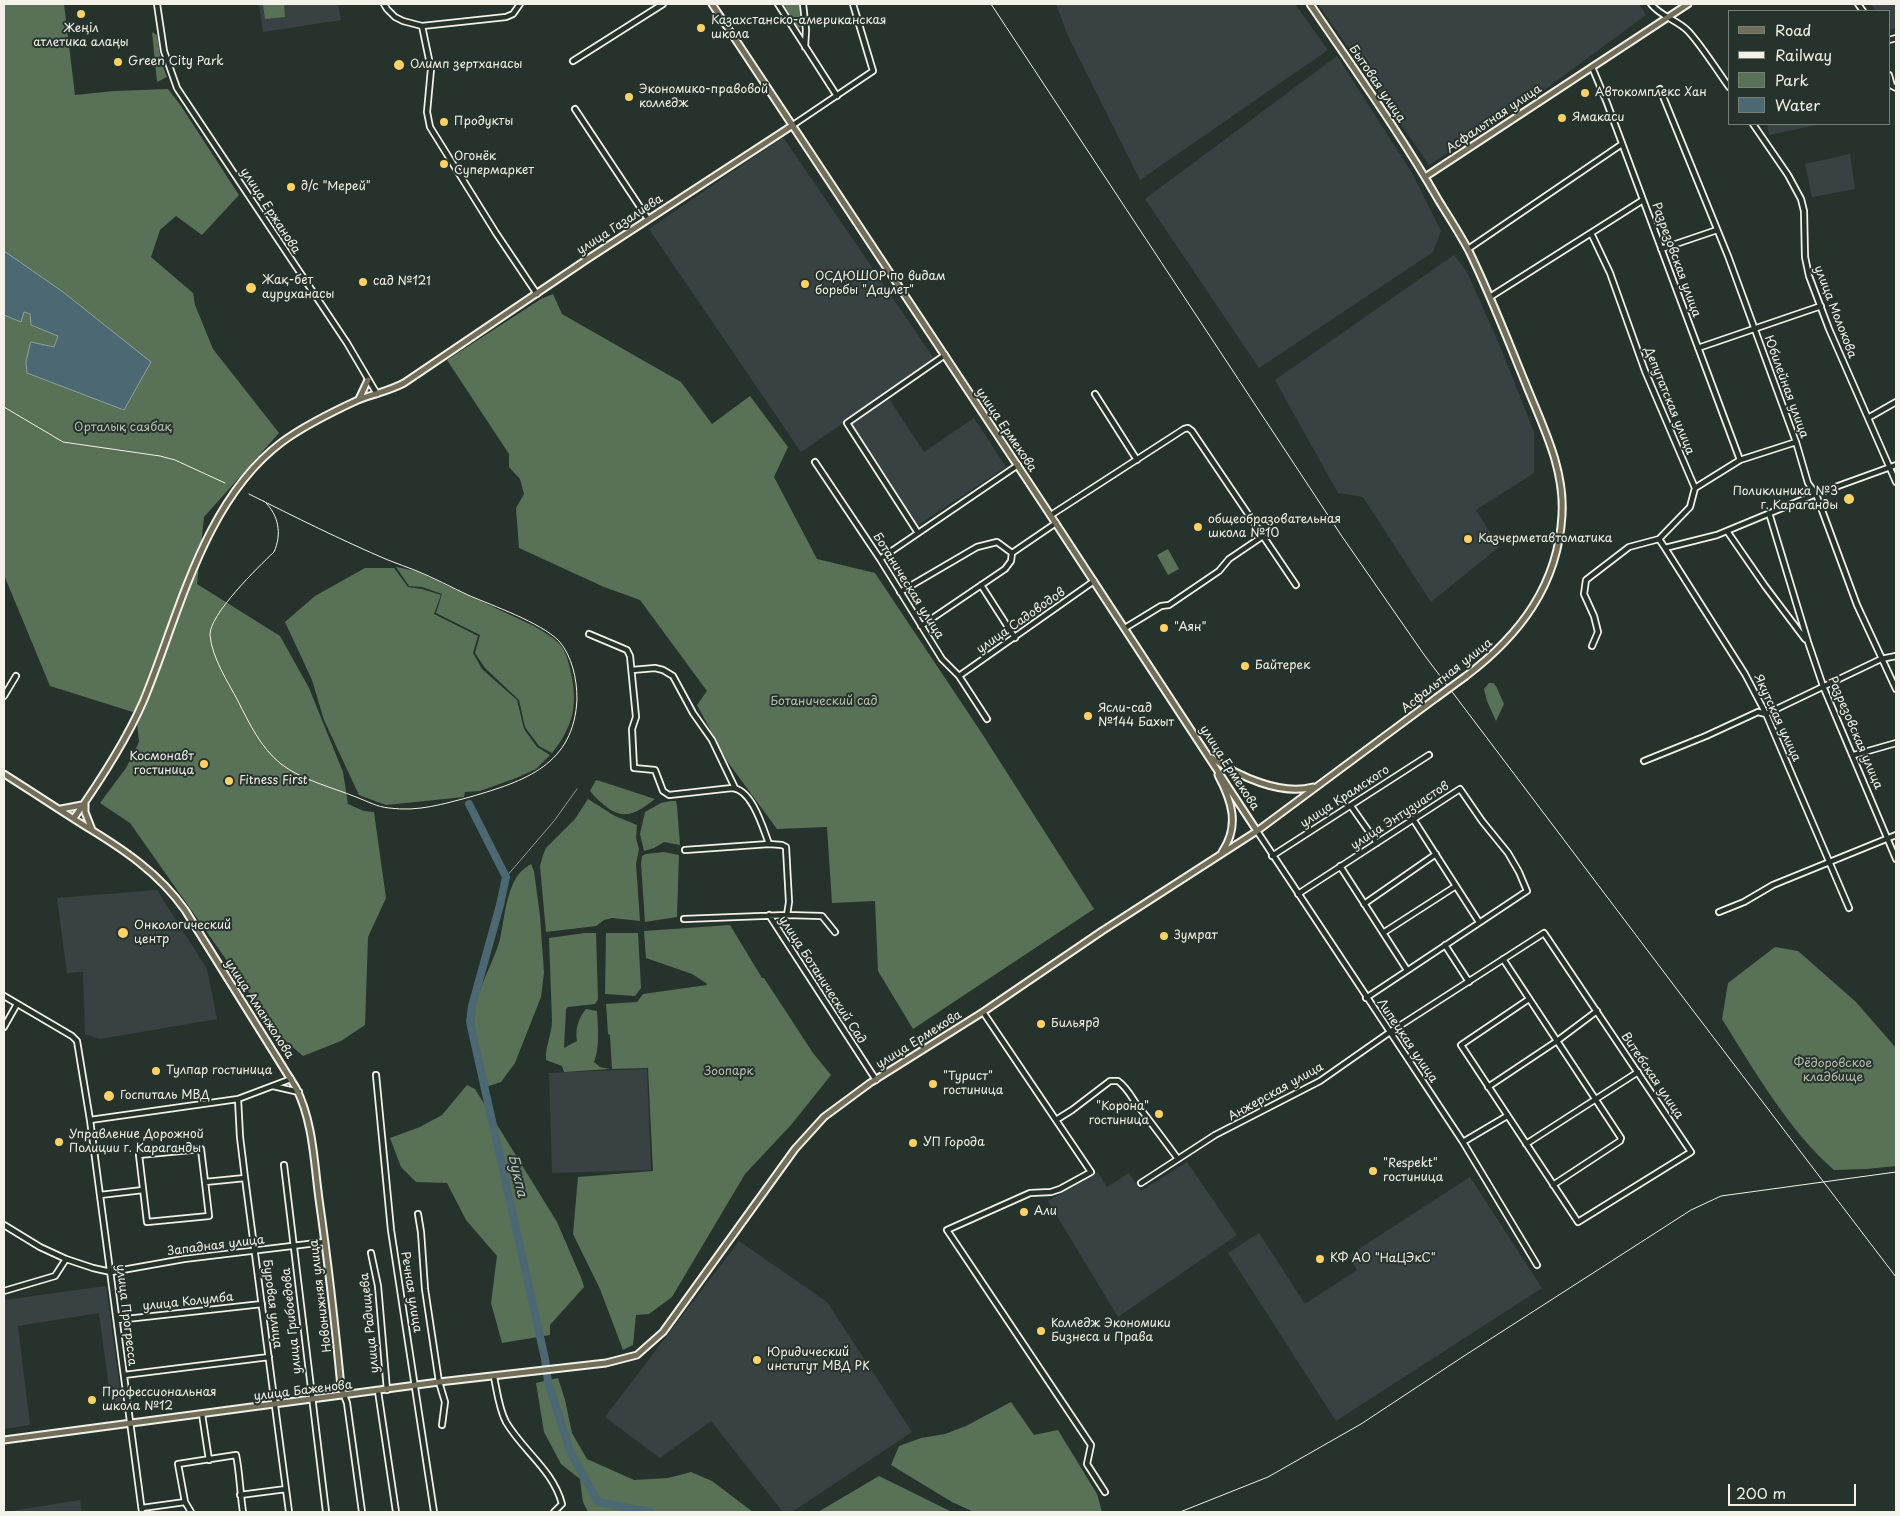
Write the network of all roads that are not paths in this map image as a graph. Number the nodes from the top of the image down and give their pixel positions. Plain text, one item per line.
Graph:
1 (157, 4) edge
2 (384, 4) edge
3 (520, 4) edge
4 (663, 4) edge
5 (712, 4) edge
6 (778, 4) edge
7 (803, 4) edge
8 (853, 4) edge
9 (1310, 4) edge
10 (1651, 4) edge
11 (1688, 4) edge
12 (1666, 18) junction
13 (422, 26) junction
14 (805, 47) junction
15 (573, 61) dead end
16 (1592, 67) junction
17 (1728, 86) edge
18 (1660, 89) dead end
19 (837, 96) junction
20 (574, 109) dead end
21 (793, 125) junction
22 (1755, 125) edge
23 (1622, 144) junction
24 (1426, 177) junction
25 (1643, 200) junction
26 (648, 219) junction
27 (1717, 230) junction
28 (1591, 233) junction
29 (1468, 249) junction
30 (1661, 249) junction
31 (537, 294) junction
32 (1490, 297) junction
33 (1820, 306) junction
34 (1754, 330) junction
35 (1698, 348) junction
36 (945, 355) junction
37 (368, 380) junction
38 (378, 394) junction
39 (1095, 394) dead end
40 (358, 400) junction
41 (1896, 402) edge
42 (1868, 418) junction
43 (1796, 442) junction
44 (1137, 460) junction
45 (1740, 460) junction
46 (815, 462) dead end
47 (1018, 465) junction
48 (1896, 466) edge
49 (1890, 468) junction
50 (1896, 482) edge
51 (1695, 488) junction
52 (1816, 494) junction
53 (1769, 513) junction
54 (1051, 514) junction
55 (1056, 523) junction
56 (1727, 530) junction
57 (918, 534) junction
58 (1263, 536) junction
59 (1659, 539) junction
60 (1665, 548) junction
61 (1012, 553) junction
62 (880, 559) junction
63 (1094, 581) junction
64 (981, 585) junction
65 (1296, 585) dead end
66 (900, 592) junction
67 (921, 626) junction
68 (1125, 628) junction
69 (589, 634) dead end
70 (1015, 638) junction
71 (1808, 642) junction
72 (1592, 646) dead end
73 (1896, 656) edge
74 (1882, 659) junction
75 (632, 670) junction
76 (16, 676) dead end
77 (959, 676) junction
78 (1823, 686) junction
79 (1896, 689) edge
80 (4, 696) edge
81 (1766, 714) junction
82 (987, 719) dead end
83 (1896, 743) edge
84 (1208, 755) junction
85 (1428, 755) dead end
86 (1854, 755) junction
87 (1644, 761) dead end
88 (4, 774) edge
89 (1316, 786) junction
90 (735, 788) junction
91 (84, 804) junction
92 (1350, 806) junction
93 (61, 809) junction
94 (74, 818) junction
95 (1413, 819) junction
96 (92, 830) junction
97 (1257, 831) junction
98 (1896, 835) edge
99 (1888, 839) junction
100 (1376, 843) junction
101 (768, 844) junction
102 (684, 850) dead end
103 (1221, 854) junction
104 (1436, 854) junction
105 (1272, 856) junction
106 (1896, 859) edge
107 (1830, 862) junction
108 (1340, 866) junction
109 (1456, 886) junction
110 (1298, 894) junction
111 (1364, 904) junction
112 (1849, 908) dead end
113 (1719, 912) dead end
114 (769, 915) junction
115 (787, 915) junction
116 (684, 919) dead end
117 (1480, 922) junction
118 (835, 932) dead end
119 (1383, 933) junction
120 (1544, 933) joint
121 (1445, 945) junction
122 (1504, 959) junction
123 (1407, 970) junction
124 (1469, 982) junction
125 (4, 996) edge
126 (1366, 998) junction
127 (1529, 999) junction
128 (17, 1004) junction
129 (1597, 1011) junction
130 (983, 1012) junction
131 (4, 1026) edge
132 (1390, 1032) junction
133 (1557, 1041) junction
134 (1638, 1072) junction
135 (376, 1075) dead end
136 (291, 1079) junction
137 (876, 1080) junction
138 (272, 1086) junction
139 (1488, 1087) junction
140 (299, 1092) junction
141 (238, 1099) junction
142 (1595, 1099) junction
143 (1507, 1116) junction
144 (90, 1120) junction
145 (1056, 1120) junction
146 (1462, 1142) junction
147 (1526, 1144) junction
148 (1178, 1159) junction
149 (284, 1165) dead end
150 (244, 1178) junction
151 (205, 1182) junction
152 (1141, 1183) dead end
153 (1552, 1185) junction
154 (143, 1190) junction
155 (100, 1195) junction
156 (418, 1214) dead end
157 (4, 1225) edge
158 (325, 1242) junction
159 (294, 1246) junction
160 (255, 1251) junction
161 (371, 1253) dead end
162 (66, 1259) junction
163 (1537, 1264) dead end
164 (111, 1272) junction
165 (4, 1291) edge
166 (262, 1304) junction
167 (117, 1320) junction
168 (269, 1357) junction
169 (606, 1363) joint
170 (124, 1375) junction
171 (494, 1377) junction
172 (438, 1382) junction
173 (415, 1386) junction
174 (387, 1390) junction
175 (378, 1391) junction
176 (344, 1396) junction
177 (311, 1400) junction
178 (274, 1404) junction
179 (202, 1414) junction
180 (130, 1423) junction
181 (442, 1424) dead end
182 (4, 1440) edge
183 (209, 1460) junction
184 (286, 1489) junction
185 (1105, 1492) dead end
186 (240, 1495) junction
187 (185, 1502) junction
188 (142, 1510) edge
189 (191, 1512) edge
190 (243, 1512) edge
191 (289, 1512) edge
192 (326, 1512) edge
193 (362, 1512) edge
194 (396, 1512) edge
195 (434, 1512) edge
196 (554, 1512) edge

1 - 37 street, улица Ержанова
2 - 13 street
3 - 13 street
4 - 15 street
5 - 21 main road, улица Ермекова
6 - 14 street
7 - 14 street
8 - 19 street, улица Газалиева
9 - 24 main road, Бытовая улица
10 - 12 street
11 - 12 main road, Асфальтная улица
12 - 16 main road, Асфальтная улица
12 - 17 street
13 - 31 street
14 - 19 street
16 - 23 street, Разрезовская улица
16 - 24 main road, Асфальтная улица
18 - 27 street, Юбилейная улица
19 - 21 street, улица Газалиева
20 - 26 street
21 - 26 main road, улица Газалиева
21 - 36 main road, улица Ермекова
22 - 33 street, улица Молокова
23 - 25 street, Разрезовская улица
23 - 29 street
24 - 29 main road, Асфальтная улица
25 - 28 street
25 - 30 street, Разрезовская улица
26 - 31 main road, улица Газалиева
27 - 30 street
27 - 34 street, Юбилейная улица
28 - 32 street
28 - 51 street, Депутатская улица
29 - 32 main road, Асфальтная улица
30 - 35 street, Разрезовская улица
31 - 38 main road, улица Газалиева
32 - 89 main road, Асфальтная улица, bridge
33 - 34 street
33 - 42 street, улица Молокова
34 - 35 street
34 - 43 street, Юбилейная улица
35 - 45 street, Разрезовская улица
36 - 47 main road, улица Ермекова
36 - 57 street
37 - 38 street, улица Ержанова
37 - 40 main road
38 - 40 main road, улица Газалиева
39 - 44 street
40 - 91 main road, улица Газалиева
41 - 42 street
42 - 49 street, улица Молокова
43 - 45 street
43 - 52 street, Юбилейная улица
44 - 54 street
44 - 58 street
45 - 51 street
46 - 62 street, Ботаническая улица
47 - 54 main road, улица Ермекова
47 - 57 street
48 - 49 street
49 - 50 street, улица Молокова
49 - 52 street
51 - 59 street
52 - 53 street
52 - 74 street, Юбилейная улица
53 - 56 street
53 - 71 street, Разрезовская улица
54 - 55 main road, улица Ермекова
55 - 61 street
55 - 63 main road, улица Ермекова
56 - 60 street
56 - 71 street, Разрезовская улица
57 - 62 street
58 - 65 street
58 - 68 street
59 - 60 street, Якутская улица
59 - 72 street
60 - 81 street, Якутская улица
61 - 64 street
61 - 66 street
62 - 66 street, Ботаническая улица
63 - 68 main road, улица Ермекова
63 - 70 street, улица Садоводов
64 - 67 street
64 - 70 street
66 - 67 street, Ботаническая улица
67 - 77 street, Ботаническая улица
68 - 84 main road, улица Ермекова
69 - 75 street
70 - 77 street, улица Садоводов
71 - 78 street, Разрезовская улица
73 - 74 street
74 - 78 street
74 - 79 street, Юбилейная улица
75 - 90 street
75 - 90 street
76 - 80 street
77 - 82 street, Ботаническая улица
78 - 81 street
78 - 86 street, Разрезовская улица
81 - 87 street
81 - 107 street, Якутская улица
83 - 86 street
84 - 89 main road
84 - 97 main road, улица Ермекова
84 - 103 main road
85 - 92 street, улица Крамского
86 - 99 street, Разрезовская улица
88 - 93 main road
89 - 97 main road, Асфальтная улица
90 - 101 street
91 - 93 main road
91 - 94 main road, улица Газалиева
91 - 96 main road
92 - 100 street
92 - 105 street, улица Крамского
93 - 94 main road
94 - 96 main road, улица Аманжолова
95 - 100 street, улица Энтузиастов
95 - 104 street
95 - 117 street, улица Энтузиастов
96 - 136 main road, улица Аманжолова
97 - 103 main road, улица Ермекова
97 - 105 street, Липецкая улица
98 - 99 street
99 - 106 street, Разрезовская улица
99 - 107 street
100 - 108 street, улица Энтузиастов
101 - 102 street
101 - 115 street, улица Ботанический Сад
103 - 130 main road, улица Ермекова
104 - 109 street
104 - 111 street
105 - 110 street, Липецкая улица
107 - 112 street, Якутская улица
107 - 113 street
108 - 110 street, улица Энтузиастов
108 - 111 street
109 - 117 street
109 - 119 street
110 - 126 street, Липецкая улица
111 - 119 street
114 - 115 street
114 - 116 street
114 - 137 street, улица Ботанический Сад
115 - 118 street
117 - 121 street
119 - 123 street
120 - 122 street, Анжерская улица
120 - 129 street, Витебская улица
121 - 123 street
121 - 124 street
122 - 124 street, Анжерская улица
122 - 127 street
123 - 126 street
124 - 132 street, Анжерская улица
125 - 128 street
126 - 132 street, Липецкая улица
127 - 133 street
127 - 139 street
128 - 131 street
128 - 144 street, улица Прогресса
129 - 133 street
129 - 134 street, Витебская улица
130 - 137 main road, улица Ермекова
130 - 145 street
132 - 146 street, Липецкая улица
132 - 148 street, Анжерская улица
133 - 139 street
133 - 142 street
134 - 142 street
134 - 153 street, Витебская улица
135 - 173 street, Речная улица
136 - 138 street
136 - 140 main road, Новонижняя улица
137 - 169 main road, улица Ермекова
138 - 140 street
138 - 141 street
139 - 143 street
140 - 158 main road, Новонижняя улица
141 - 144 street
141 - 150 street, Буровая улица
142 - 147 street
142 - 153 street
143 - 146 street
143 - 147 street
144 - 155 street, улица Прогресса
145 - 148 street
145 - 185 street
146 - 163 street, Липецкая улица
147 - 153 street
148 - 152 street, Анжерская улица
149 - 159 street, улица Грибоедова
150 - 151 street
150 - 160 street, Буровая улица
151 - 154 street
151 - 154 street
154 - 155 street
155 - 164 street, улица Прогресса
156 - 172 street
157 - 162 street
158 - 159 street, Западная улица
158 - 176 main road, Новонижняя улица
159 - 160 street, Западная улица
159 - 177 street, улица Грибоедова
160 - 164 street, Западная улица
160 - 166 street, Буровая улица
161 - 174 street, улица Радищева
162 - 164 street
162 - 165 street
164 - 167 street, улица Прогресса
166 - 167 street, улица Колумба
166 - 168 street, Буровая улица
167 - 170 street, улица Прогресса
168 - 170 street
168 - 178 street, Буровая улица
169 - 171 main road, улица Баженова
170 - 180 street, улица Прогресса
171 - 172 main road, улица Баженова
171 - 196 street
172 - 173 main road, улица Баженова
172 - 181 street
173 - 174 main road, улица Баженова
173 - 195 street, Речная улица
174 - 175 main road, улица Баженова
175 - 176 main road, улица Баженова
175 - 194 street, улица Радищева
176 - 177 main road, улица Баженова
176 - 193 street, Новонижняя улица
177 - 178 main road, улица Баженова
177 - 192 street, улица Грибоедова
178 - 179 main road, улица Баженова
178 - 184 street, Буровая улица
179 - 180 main road, улица Баженова
179 - 183 street
180 - 182 main road, улица Баженова
180 - 188 street, улица Прогресса
183 - 186 street
183 - 187 street
184 - 186 street
184 - 191 street, Буровая улица
186 - 190 street
187 - 188 street
187 - 189 street

